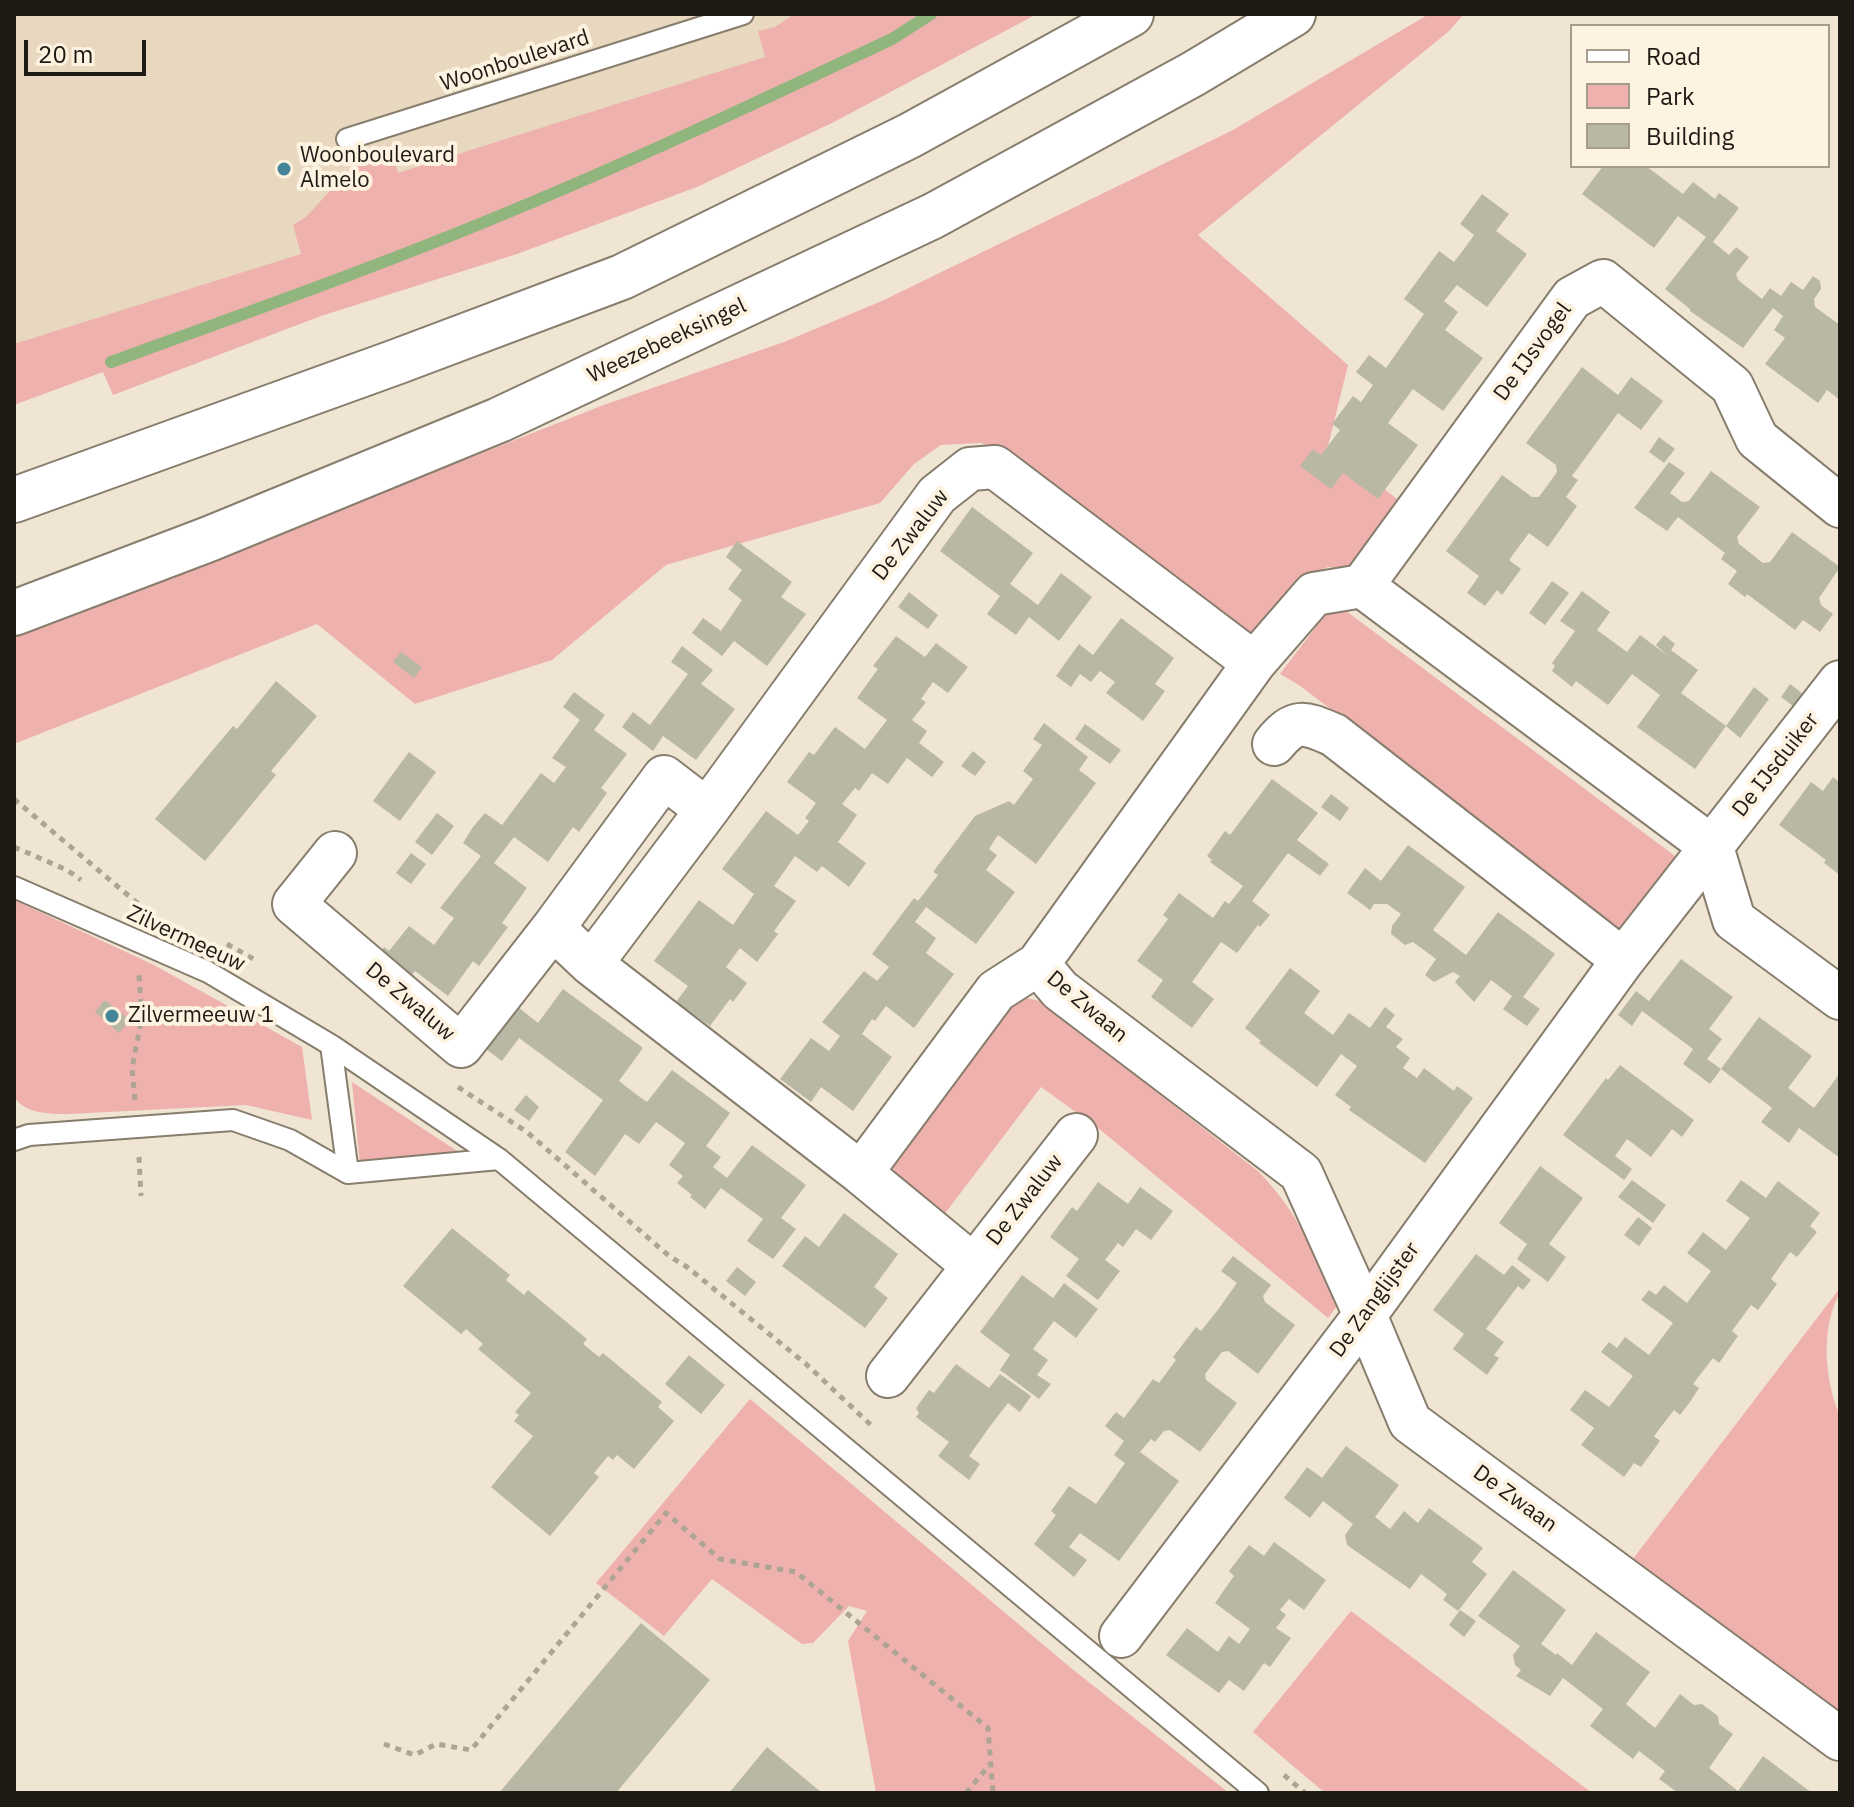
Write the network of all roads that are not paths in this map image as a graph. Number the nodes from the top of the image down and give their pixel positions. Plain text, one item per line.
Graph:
1 (743, 14) edge
2 (1131, 14) edge
3 (1293, 14) edge
4 (347, 139) dead end
5 (14, 500) edge
6 (1840, 506) edge
7 (1362, 586) junction
8 (14, 613) edge
9 (1254, 663) junction
10 (1840, 682) edge
11 (1274, 744) dead end
12 (707, 810) junction
13 (1712, 847) junction
14 (335, 853) dead end
15 (14, 887) edge
16 (553, 928) junction
17 (1623, 960) junction
18 (591, 964) junction
19 (1038, 964) junction
20 (1840, 998) edge
21 (331, 1045) junction
22 (1076, 1135) dead end
23 (14, 1140) edge
24 (499, 1159) junction
25 (348, 1173) junction
26 (861, 1173) junction
27 (974, 1266) junction
28 (1365, 1315) junction
29 (888, 1376) dead end
30 (1121, 1636) dead end
31 (1840, 1739) edge
32 (1258, 1793) edge

1 - 4 lane, Woonboulevard
2 - 5 main road
3 - 8 main road, Weezebeeksingel
6 - 7 street, De IJsvogel
7 - 9 street, De Zwaan
7 - 13 street
9 - 12 street, De Zwaluw
9 - 19 street, De Zwaan
10 - 13 street, De IJsduiker
11 - 17 street
12 - 16 street, De Zwaluw
12 - 18 street, De Zwaluw
13 - 17 street, De Zanglijster
13 - 20 street
14 - 16 street, De Zwaluw
15 - 21 lane, Zilvermeeuw
16 - 18 street, De Zwaluw
17 - 28 street, De Zanglijster
18 - 26 street, De Zwaluw
19 - 26 street
19 - 28 street, De Zwaan
21 - 24 lane, Zilvermeeuw
21 - 25 lane
22 - 27 street, De Zwaluw
23 - 25 lane
24 - 25 lane
24 - 32 lane, Zilvermeeuw
26 - 27 street, De Zwaluw
27 - 29 street, De Zwaluw
28 - 30 street, De Zanglijster
28 - 31 street, De Zwaan

